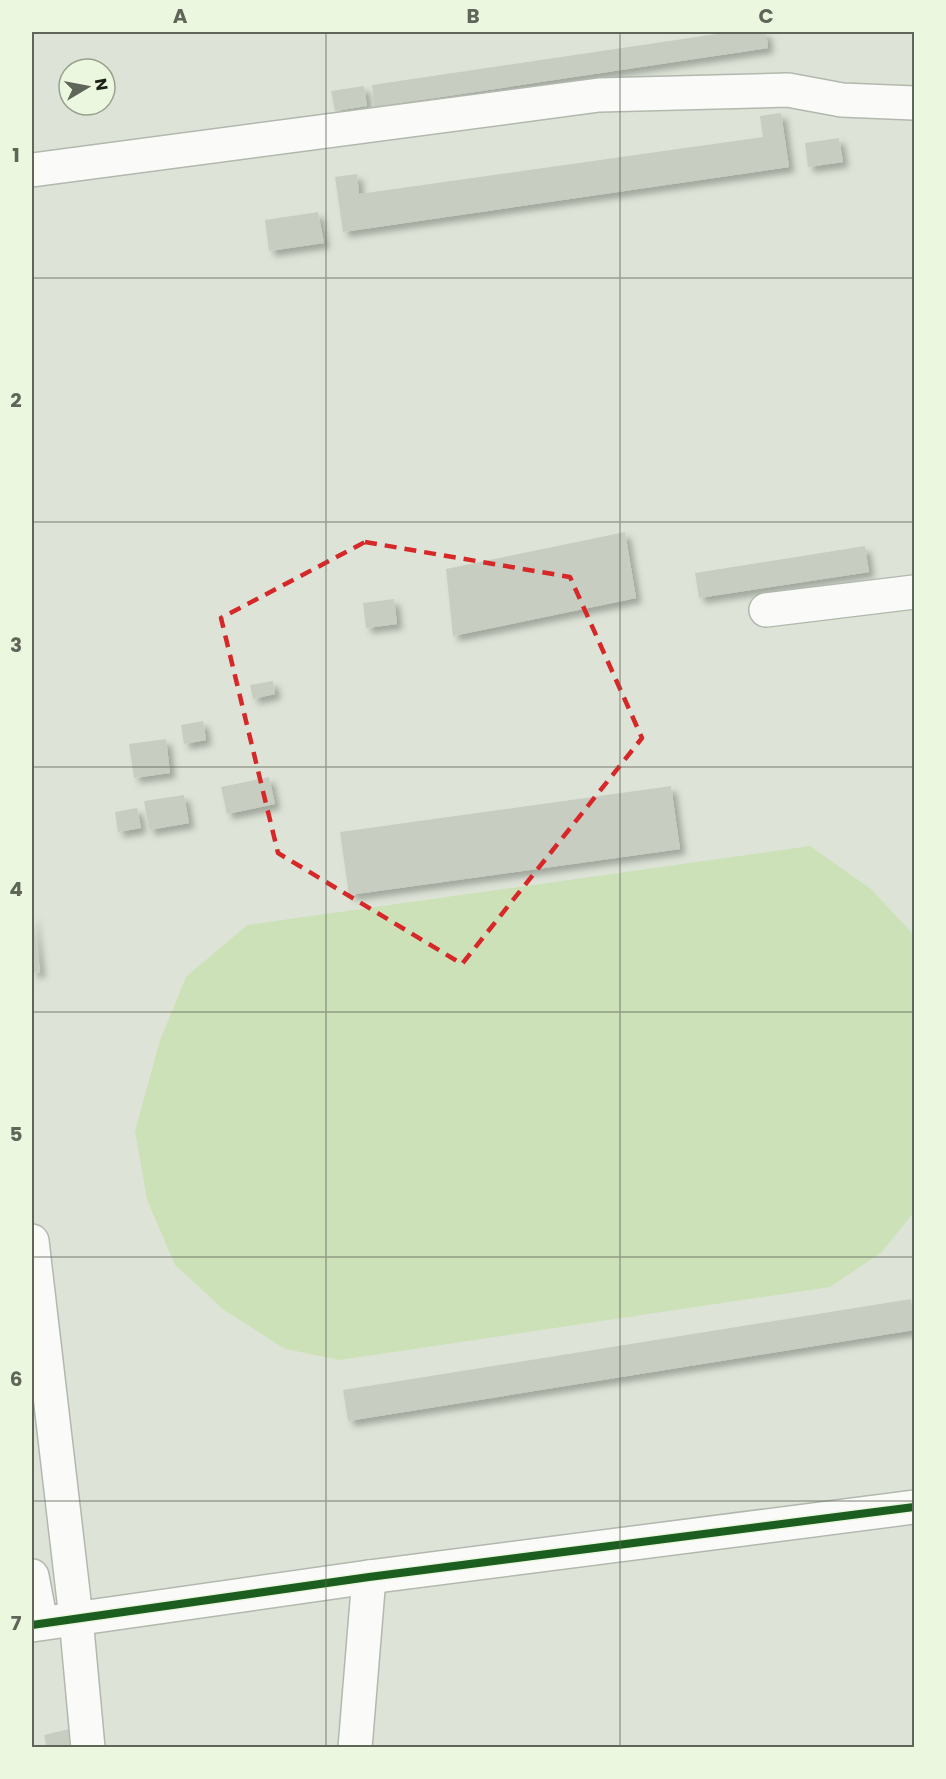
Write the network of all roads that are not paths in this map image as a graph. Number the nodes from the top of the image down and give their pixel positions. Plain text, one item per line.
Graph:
1 (915, 102) edge
2 (32, 170) edge
3 (915, 592) edge
4 (766, 610) dead end
5 (32, 1241) edge
6 (915, 1507) edge
7 (32, 1576) edge
8 (369, 1577) junction
9 (76, 1618) junction
10 (36, 1624) edge
11 (88, 1748) edge
12 (355, 1748) edge

1 - 2 street
3 - 4 street
5 - 9 street
6 - 8 street
7 - 10 street
8 - 9 street
8 - 12 street
9 - 10 street
9 - 11 street

